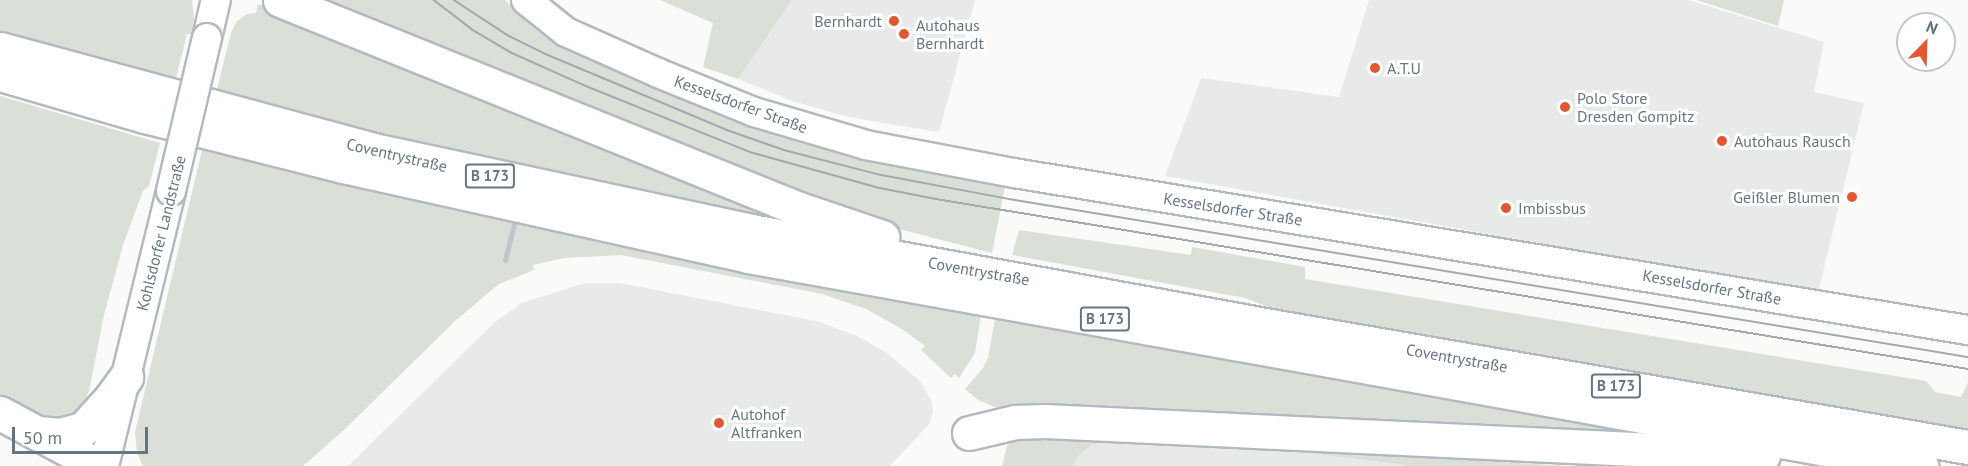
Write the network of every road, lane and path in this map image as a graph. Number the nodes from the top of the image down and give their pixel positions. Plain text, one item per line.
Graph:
1 (216, 0) edge
2 (280, 0) edge
3 (526, 0) edge
4 (0, 49) edge
5 (10, 80) edge
6 (986, 272) junction
7 (1968, 330) edge
8 (126, 377) junction
9 (0, 412) edge
10 (37, 433) junction
11 (969, 433) dead end
12 (0, 438) edge
13 (1968, 447) edge
14 (1869, 457) junction
15 (51, 466) edge
16 (99, 466) edge
17 (104, 466) edge
18 (1921, 466) edge

1 - 8 street, Kohlsdorfer Landstraße, bridge
2 - 6 highway
3 - 7 street, Kesselsdorfer Straße
4 - 6 highway, Coventrystraße / B 173
5 - 14 highway, B 173
6 - 13 highway, Coventrystraße / B 173
8 - 10 highway
8 - 17 street, Kohlsdorfer Landstraße
9 - 10 highway
10 - 16 highway
11 - 14 highway
12 - 15 highway
14 - 18 highway, B 173

